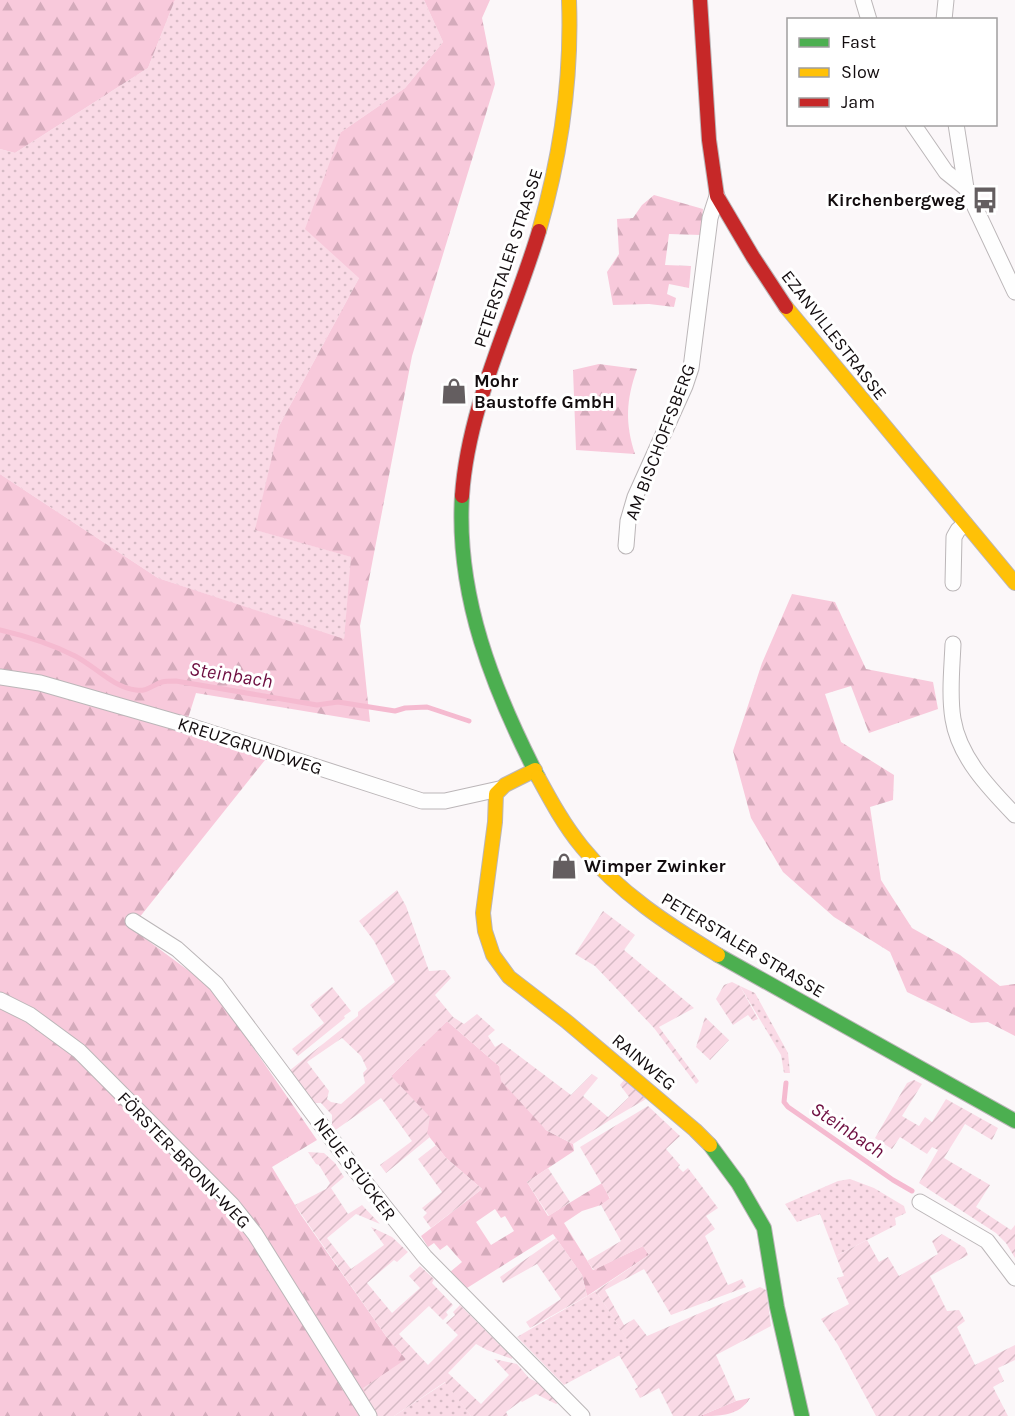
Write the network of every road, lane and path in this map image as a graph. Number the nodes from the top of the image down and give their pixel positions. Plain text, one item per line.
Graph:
1 (569, 0) edge
2 (700, 0) edge
3 (864, 0) edge
4 (946, 0) edge
5 (868, 18) edge
6 (944, 18) edge
7 (914, 126) edge
8 (956, 126) edge
9 (966, 188) junction
10 (717, 196) junction
11 (1015, 292) edge
12 (965, 524) junction
13 (626, 546) dead end
14 (953, 583) dead end
15 (1015, 583) edge
16 (953, 644) dead end
17 (0, 677) edge
18 (535, 770) junction
19 (499, 789) junction
20 (1015, 815) edge
21 (133, 921) dead end
22 (0, 1000) edge
23 (1015, 1120) edge
24 (920, 1202) dead end
25 (1015, 1278) edge
26 (369, 1416) edge
27 (582, 1416) edge
28 (802, 1416) edge

1 - 18 street, PETERSTALER STRASSE
2 - 10 street, EZANVILLESTRASSE
3 - 5 street
4 - 6 street
7 - 9 street
8 - 9 street
9 - 11 street
10 - 12 street, EZANVILLESTRASSE
10 - 13 street, AM BISCHOFFSBERG
12 - 14 street
12 - 15 street, EZANVILLESTRASSE
16 - 20 street
17 - 19 street, KREUZGRUNDWEG
18 - 19 street
18 - 23 street, PETERSTALER STRASSE
19 - 28 street, RAINWEG
21 - 27 street, NEUE STÜCKER
22 - 26 street, FÖRSTER-BRONN-WEG
24 - 25 street

